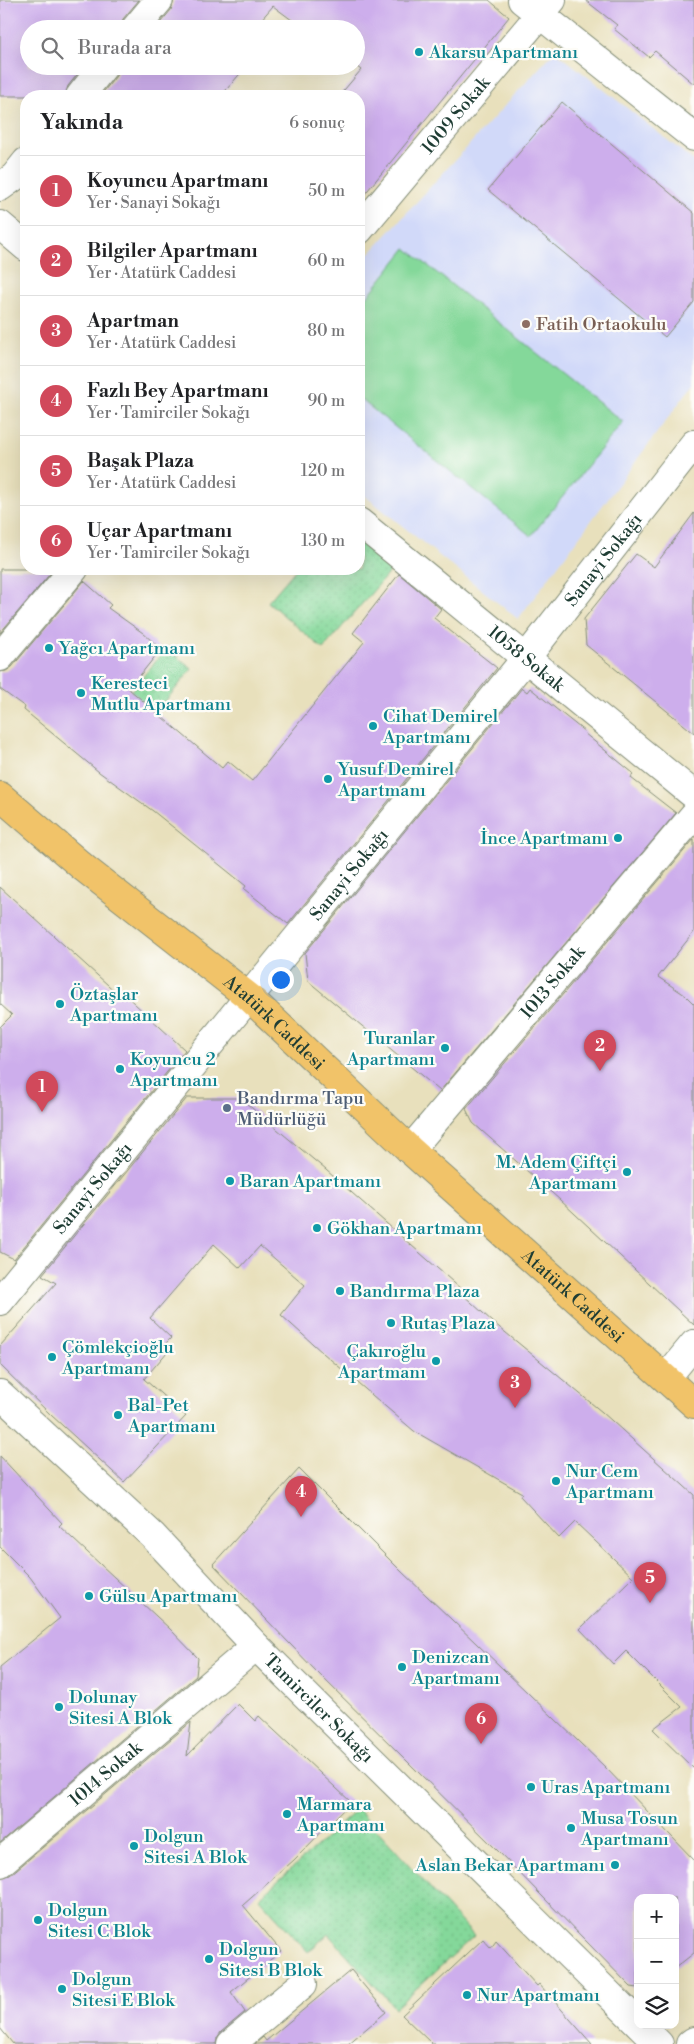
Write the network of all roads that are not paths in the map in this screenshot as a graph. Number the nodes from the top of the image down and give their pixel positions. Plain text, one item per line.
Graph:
1 (159, 0) edge
2 (538, 5) edge
3 (142, 20) edge
4 (97, 75) edge
5 (85, 90) edge
6 (694, 137) edge
7 (20, 170) edge
8 (0, 187) edge
9 (365, 222) edge
10 (0, 225) edge
11 (20, 242) edge
12 (694, 444) edge
13 (365, 527) edge
14 (69, 575) edge
15 (0, 656) edge
16 (526, 658) junction
17 (694, 795) edge
18 (0, 796) edge
19 (694, 815) edge
20 (249, 997) junction
21 (410, 1150) junction
22 (0, 1301) edge
23 (694, 1344) edge
24 (666, 1378) junction
25 (0, 1394) edge
26 (694, 1404) edge
27 (256, 1646) junction
28 (0, 1863) edge
29 (303, 1984) dead end
30 (634, 2019) edge
31 (644, 2029) edge
32 (694, 2040) edge
33 (230, 2044) edge
34 (659, 2044) edge
35 (690, 2044) edge

1 - 3 street
2 - 6 street
2 - 9 street, 1009 Sokak
4 - 5 street
7 - 8 street
10 - 11 street
12 - 16 street, Sanayi Sokağı
13 - 16 street, 1058 Sokak
14 - 15 street
16 - 17 street, 1058 Sokak
16 - 20 street, Sanayi Sokağı
18 - 20 main road, Atatürk Caddesi
19 - 21 street, 1013 Sokak
20 - 21 main road, Atatürk Caddesi
20 - 22 street, Sanayi Sokağı
21 - 24 main road, Atatürk Caddesi
23 - 24 street
24 - 26 main road, Atatürk Caddesi
25 - 27 street, Tamirciler Sokağı
27 - 28 street, 1014 Sokak
27 - 30 street, Tamirciler Sokağı
29 - 33 street
31 - 34 street, Tamirciler Sokağı
32 - 35 street

